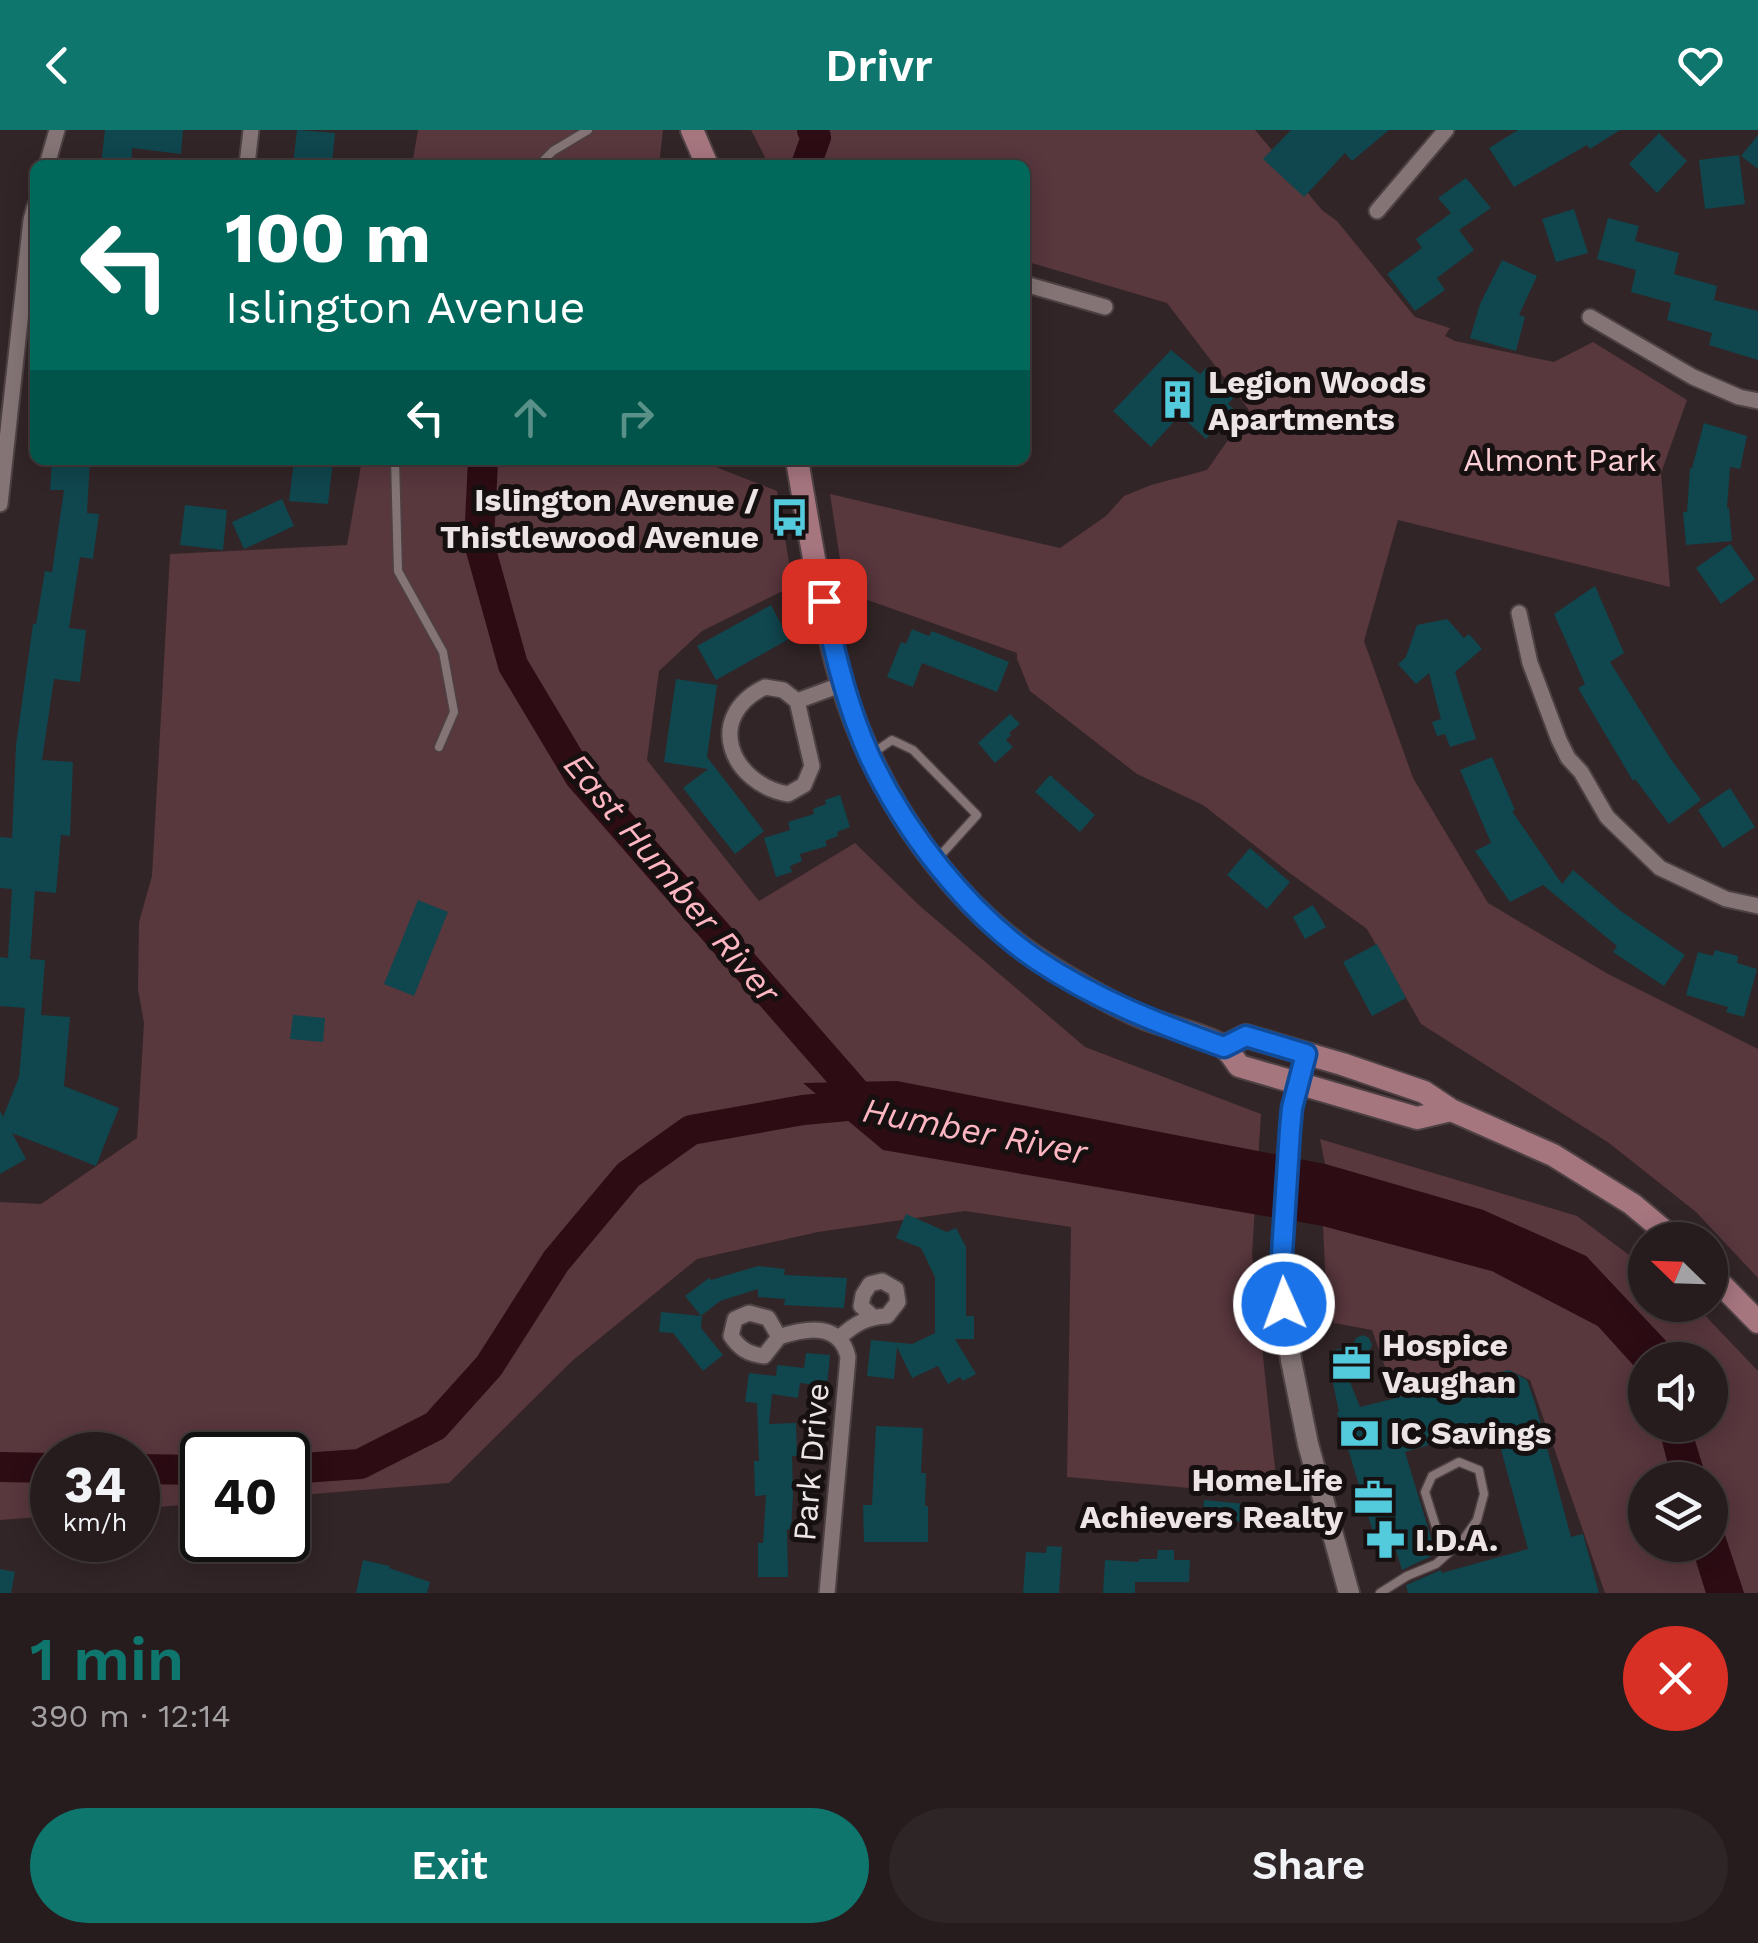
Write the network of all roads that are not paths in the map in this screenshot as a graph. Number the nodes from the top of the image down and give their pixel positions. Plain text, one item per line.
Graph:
1 (57, 130) edge
2 (251, 130) edge
3 (588, 130) edge
4 (692, 130) edge
5 (1446, 130) edge
6 (48, 160) edge
7 (248, 160) edge
8 (544, 160) edge
9 (705, 160) edge
10 (1377, 212) dead end
11 (30, 229) edge
12 (1030, 285) edge
13 (1105, 307) dead end
14 (1590, 317) dead end
15 (1758, 401) edge
16 (395, 465) edge
17 (797, 465) edge
18 (0, 504) edge
19 (1520, 613) dead end
20 (842, 684) junction
21 (797, 701) junction
22 (439, 747) dead end
23 (870, 755) junction
24 (935, 861) junction
25 (1758, 906) edge
26 (1224, 1047) junction
27 (1306, 1054) junction
28 (1298, 1084) junction
29 (1451, 1110) junction
30 (1654, 1222) edge
31 (1728, 1291) edge
32 (872, 1316) dead end
33 (1758, 1322) edge
34 (779, 1336) dead end
35 (840, 1337) junction
36 (1445, 1556) junction
37 (826, 1593) edge
38 (1349, 1593) edge
39 (1380, 1593) edge

1 - 6 street
2 - 7 street
3 - 8 lane
4 - 9 main road
5 - 10 street
11 - 18 street
12 - 13 street
14 - 15 street
16 - 22 lane
17 - 20 main road
19 - 25 street
20 - 21 street
20 - 23 main road
21 - 21 street
23 - 24 main road
23 - 24 lane
24 - 26 main road
26 - 27 main road
26 - 28 main road
27 - 28 street
27 - 29 main road
28 - 29 main road
28 - 38 street
29 - 30 main road
31 - 33 main road
32 - 35 street, Park Drive
34 - 35 street, Park Drive
35 - 37 street, Park Drive
36 - 36 lane
36 - 39 lane

